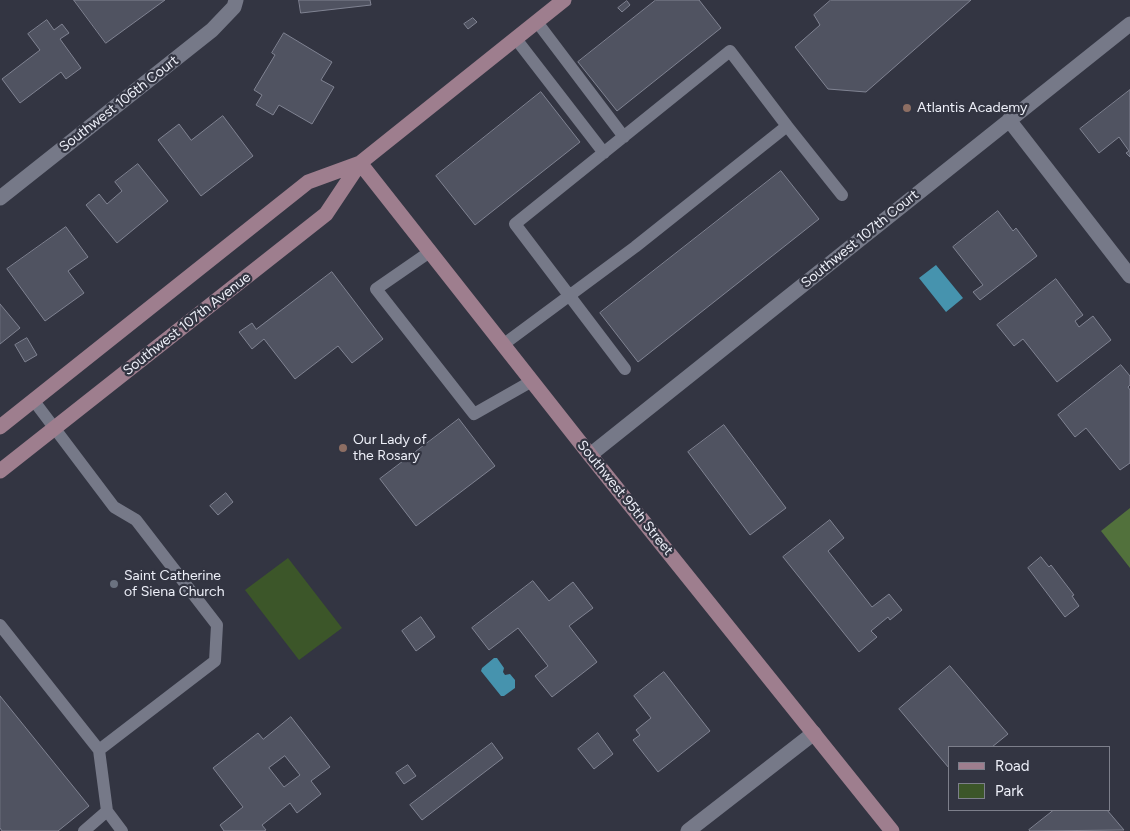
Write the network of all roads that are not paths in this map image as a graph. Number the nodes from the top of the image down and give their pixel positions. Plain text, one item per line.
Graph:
1 (564, 0) edge
2 (235, 3) edge
3 (537, 22) junction
4 (1130, 24) edge
5 (516, 39) junction
6 (1008, 120) junction
7 (787, 126) junction
8 (624, 137) junction
9 (604, 153) junction
10 (360, 162) junction
11 (842, 194) dead end
12 (0, 198) edge
13 (431, 251) junction
14 (1130, 276) edge
15 (568, 296) junction
16 (504, 344) junction
17 (625, 369) dead end
18 (532, 381) junction
19 (34, 401) junction
20 (0, 427) edge
21 (54, 429) junction
22 (590, 455) junction
23 (0, 471) edge
24 (0, 626) edge
25 (814, 733) junction
26 (99, 750) junction
27 (107, 811) junction
28 (84, 831) edge
29 (122, 831) edge
30 (688, 831) edge
31 (892, 831) edge

1 - 3 main road, Southwest 107th Avenue
2 - 12 street, Southwest 106th Court
3 - 5 main road, Southwest 107th Avenue
3 - 8 lane
4 - 6 street, Southwest 107th Court
5 - 9 lane
5 - 10 main road, Southwest 107th Avenue
6 - 14 street
6 - 22 street, Southwest 107th Court
7 - 8 lane
7 - 11 lane
7 - 15 lane
8 - 9 lane
9 - 15 lane
10 - 13 main road, Southwest 95th Street
10 - 19 main road, Southwest 107th Avenue
10 - 21 main road, Southwest 107th Avenue
13 - 16 main road, Southwest 95th Street
13 - 18 lane
15 - 16 lane
15 - 17 lane
16 - 18 main road, Southwest 95th Street
18 - 22 main road, Southwest 95th Street
19 - 20 main road, Southwest 107th Avenue
19 - 21 lane
21 - 23 main road, Southwest 107th Avenue
21 - 26 lane
22 - 25 main road, Southwest 95th Street
24 - 26 lane
25 - 30 street
25 - 31 main road, Southwest 95th Street
26 - 27 lane
27 - 28 lane
27 - 29 lane

